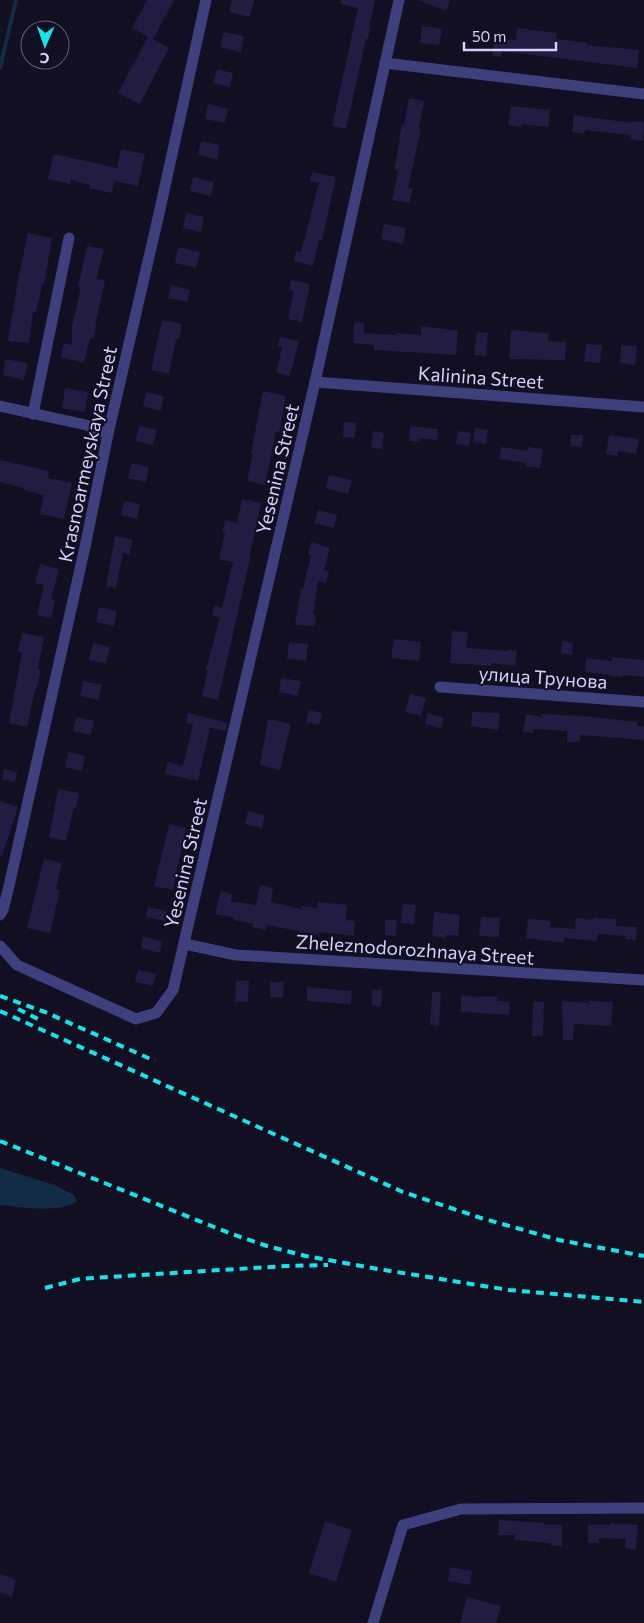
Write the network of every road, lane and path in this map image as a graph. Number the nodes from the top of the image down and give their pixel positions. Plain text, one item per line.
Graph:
1 (206, 0) edge
2 (399, 0) edge
3 (385, 62) junction
4 (644, 94) edge
5 (69, 238) dead end
6 (315, 382) junction
7 (0, 406) edge
8 (644, 407) edge
9 (33, 414) junction
10 (108, 434) junction
11 (440, 687) dead end
12 (644, 702) edge
13 (0, 915) edge
14 (185, 944) junction
15 (0, 946) edge
16 (644, 980) edge
17 (644, 1508) edge
18 (373, 1623) edge

1 - 10 street, Krasnoarmeyskaya Street
2 - 3 street, Yesenina Street
3 - 4 street
3 - 6 street, Yesenina Street
5 - 9 street
6 - 8 street, Kalinina Street
6 - 14 street, Yesenina Street
7 - 9 street
9 - 10 street
10 - 13 street, Krasnoarmeyskaya Street
11 - 12 street, улица Трунова
14 - 15 street
14 - 16 street, Zheleznodorozhnaya Street
17 - 18 street

